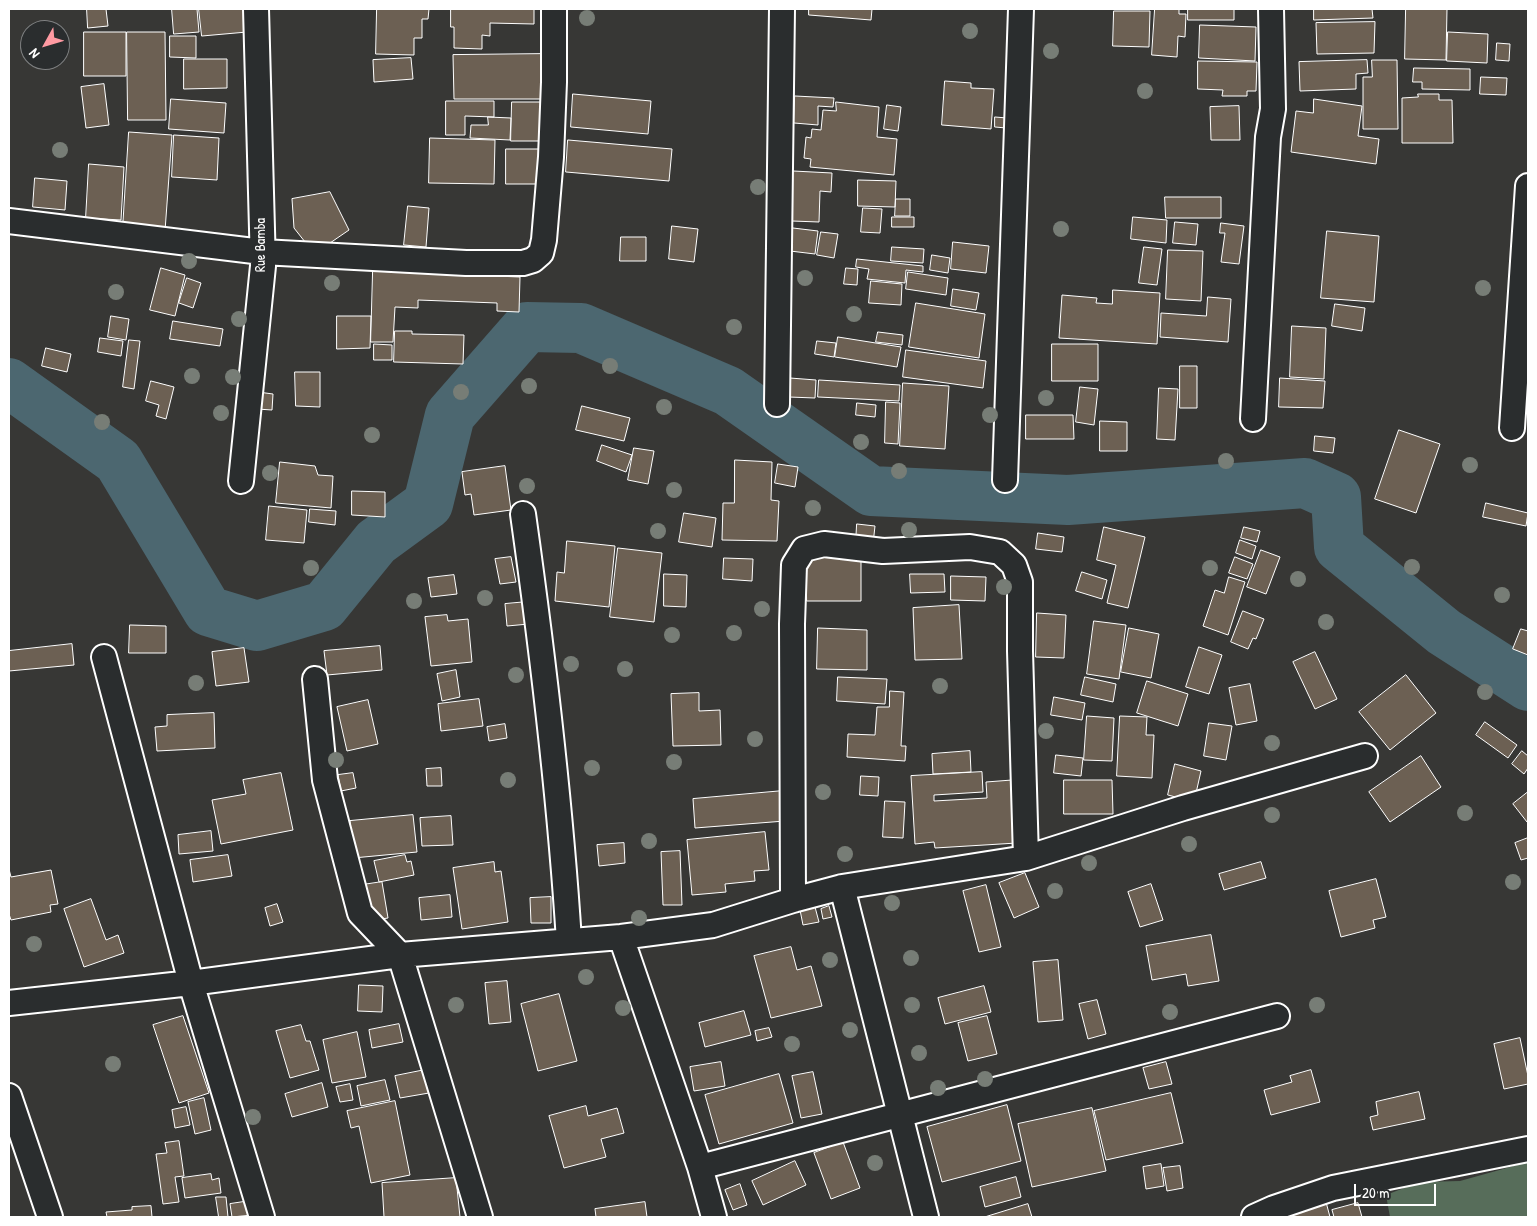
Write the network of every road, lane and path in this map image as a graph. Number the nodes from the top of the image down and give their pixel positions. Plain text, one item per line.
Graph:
1 (256, 9) edge
2 (554, 9) edge
3 (782, 9) edge
4 (1021, 9) edge
5 (1271, 9) edge
6 (1528, 186) edge
7 (9, 222) edge
8 (262, 252) junction
9 (777, 404) dead end
10 (1253, 419) dead end
11 (1512, 428) dead end
12 (1005, 480) dead end
13 (241, 481) dead end
14 (524, 514) dead end
15 (104, 657) dead end
16 (315, 679) dead end
17 (1365, 756) dead end
18 (1026, 858) junction
19 (842, 887) junction
20 (793, 900) junction
21 (621, 937) junction
22 (569, 941) junction
23 (400, 955) junction
24 (191, 983) junction
25 (9, 1003) edge
26 (1277, 1016) dead end
27 (9, 1096) edge
28 (900, 1114) junction
29 (1528, 1149) edge
30 (700, 1167) junction
31 (50, 1217) edge
32 (262, 1217) edge
33 (480, 1217) edge
34 (714, 1217) edge
35 (926, 1217) edge
36 (1254, 1217) edge

1 - 8 street, Rue Bamba
2 - 8 street
3 - 9 street
4 - 12 street
5 - 10 street
6 - 11 street
7 - 8 street
8 - 13 street, Rue Bamba
14 - 22 street
15 - 24 street
16 - 23 street
17 - 18 street
18 - 19 street
18 - 20 street
19 - 20 street
19 - 28 street
20 - 21 street
21 - 22 street
21 - 30 street
22 - 23 street
23 - 24 street
23 - 33 street
24 - 25 street
24 - 32 street
26 - 28 street
27 - 31 street
28 - 30 street
28 - 35 street
29 - 36 street
30 - 34 street

